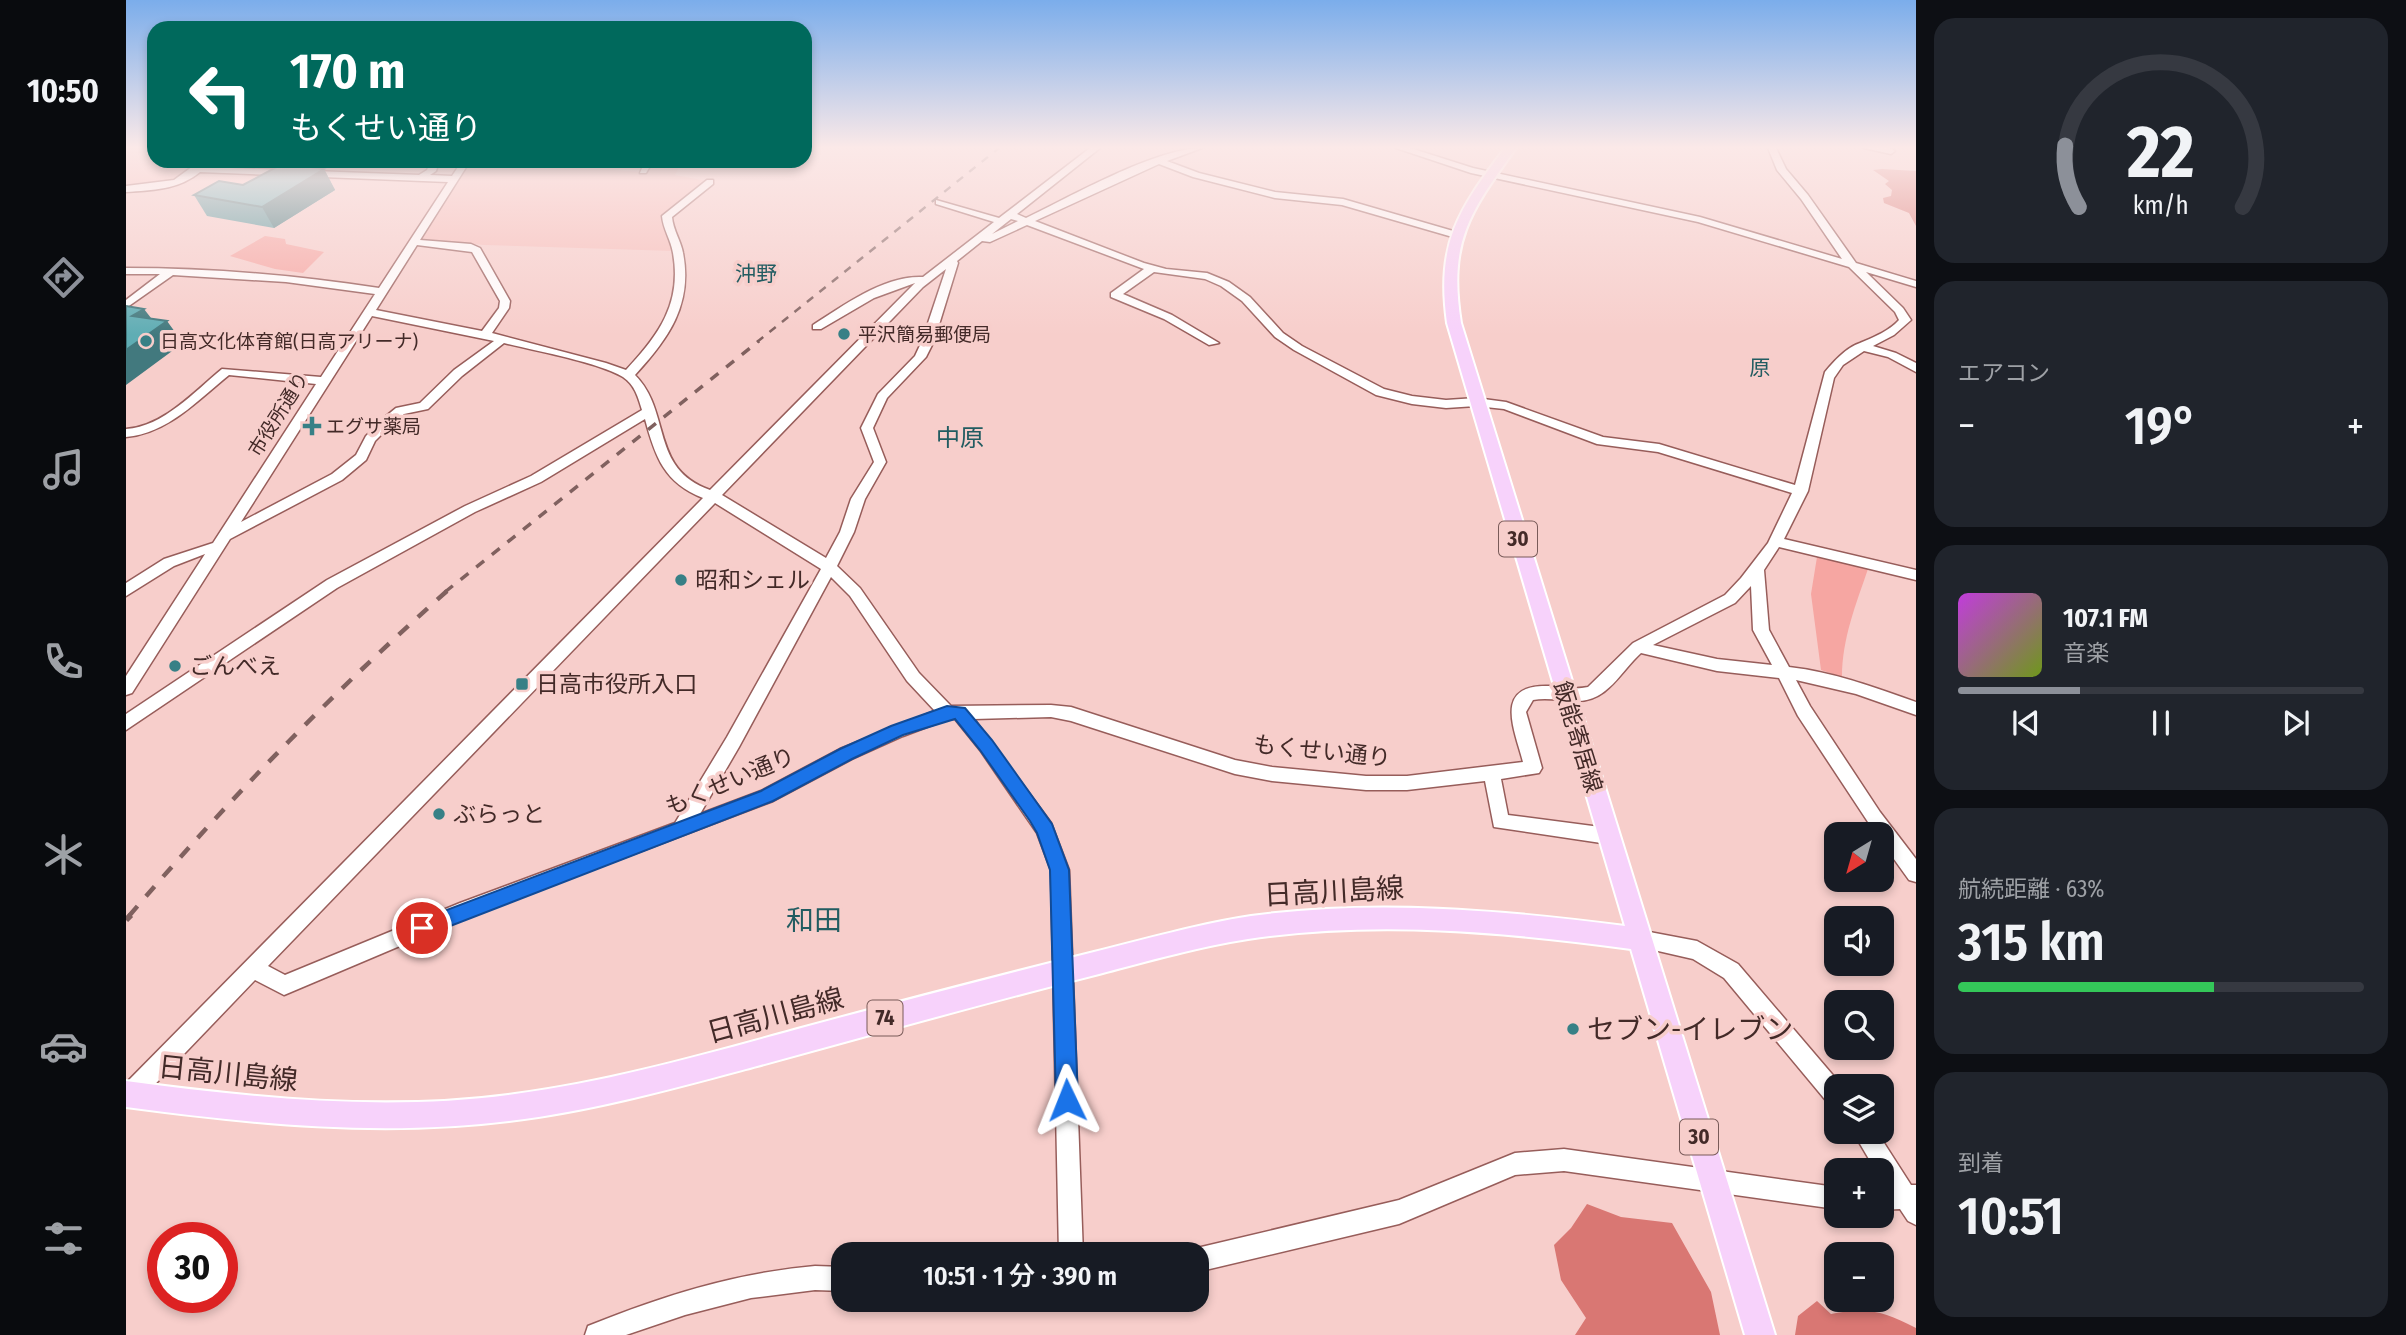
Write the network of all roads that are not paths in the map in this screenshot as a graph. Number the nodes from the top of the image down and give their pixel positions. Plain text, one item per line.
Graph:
1 (434, 210) edge
2 (674, 210) edge
3 (973, 210) edge
4 (1014, 210) edge
5 (1048, 210) edge
6 (1371, 210) edge
7 (1467, 210) edge
8 (1655, 210) edge
9 (1814, 210) edge
10 (1004, 218) junction
11 (1025, 221) junction
12 (1456, 235) junction
13 (413, 242) junction
14 (970, 243) junction
15 (949, 260) junction
16 (1849, 262) junction
17 (1151, 269) junction
18 (172, 270) junction
19 (126, 271) edge
20 (925, 279) junction
21 (1916, 284) edge
22 (380, 292) junction
23 (126, 305) edge
24 (368, 312) junction
25 (817, 327) dead end
26 (485, 335) junction
27 (503, 340) junction
28 (1213, 343) dead end
29 (1860, 346) junction
30 (1916, 368) edge
31 (628, 375) junction
32 (322, 381) junction
33 (1476, 402) junction
34 (649, 411) junction
35 (126, 433) edge
36 (1801, 491) junction
37 (715, 497) junction
38 (222, 542) junction
39 (1777, 542) junction
40 (829, 567) junction
41 (1758, 570) junction
42 (1916, 575) edge
43 (126, 591) edge
44 (1638, 647) junction
45 (1783, 671) junction
46 (126, 690) edge
47 (1566, 695) junction
48 (1916, 709) edge
49 (953, 713) junction
50 (126, 723) edge
51 (1492, 774) junction
52 (681, 829) junction
53 (1608, 836) junction
54 (1916, 874) edge
55 (1639, 939) junction
56 (253, 970) junction
57 (1063, 971) junction
58 (1824, 1081) edge
59 (127, 1095) edge
60 (1872, 1144) edge
61 (1712, 1180) junction
62 (1824, 1196) edge
63 (1894, 1200) edge
64 (1913, 1202) edge
65 (1071, 1242) edge
66 (1209, 1257) edge
67 (831, 1280) edge
68 (597, 1335) edge
69 (1760, 1335) edge

1 - 13 street, 市役所通り
2 - 31 street
3 - 10 street
4 - 10 street
5 - 11 street
6 - 12 street
7 - 12 main road, 飯能寄居線 / 30
8 - 16 street
9 - 16 street, もくせい通り
10 - 11 street
10 - 14 street
11 - 14 street
11 - 17 street
12 - 33 main road, 飯能寄居線 / 30
13 - 22 street, 市役所通り
13 - 26 street
14 - 15 street
15 - 20 street
15 - 40 street
16 - 21 street
16 - 29 street, もくせい通り
17 - 28 street
17 - 33 street
18 - 19 street
18 - 22 street
18 - 23 street
20 - 25 street
20 - 37 street
22 - 24 street, 市役所通り
24 - 26 street
24 - 32 street, 市役所通り
26 - 27 street
27 - 31 street
27 - 38 street
29 - 30 street
29 - 36 street, もくせい通り
31 - 34 street
32 - 35 street
32 - 38 street, 市役所通り
33 - 36 street
33 - 47 main road, 飯能寄居線 / 30
34 - 37 street
34 - 50 street
36 - 39 street, もくせい通り
37 - 40 street
37 - 56 street
38 - 43 street
38 - 46 street, 市役所通り
39 - 41 street, もくせい通り
39 - 42 street
40 - 49 street
40 - 52 street
41 - 44 street, もくせい通り
41 - 45 street
44 - 45 street
44 - 47 street, もくせい通り
45 - 48 street
45 - 54 street
47 - 51 street, もくせい通り
47 - 53 main road, 飯能寄居線 / 30
49 - 51 street, もくせい通り
49 - 52 street, もくせい通り
49 - 57 street
51 - 53 street
52 - 56 street, もくせい通り
53 - 55 main road, 飯能寄居線 / 30
55 - 57 main road, 日高川島線 / 74
55 - 58 street
55 - 61 main road, 飯能寄居線 / 30
56 - 59 street
57 - 59 main road, 日高川島線 / 74
57 - 65 street
60 - 64 street
61 - 62 street
61 - 66 street
61 - 69 main road, 飯能寄居線 / 30
63 - 64 street
67 - 68 street

